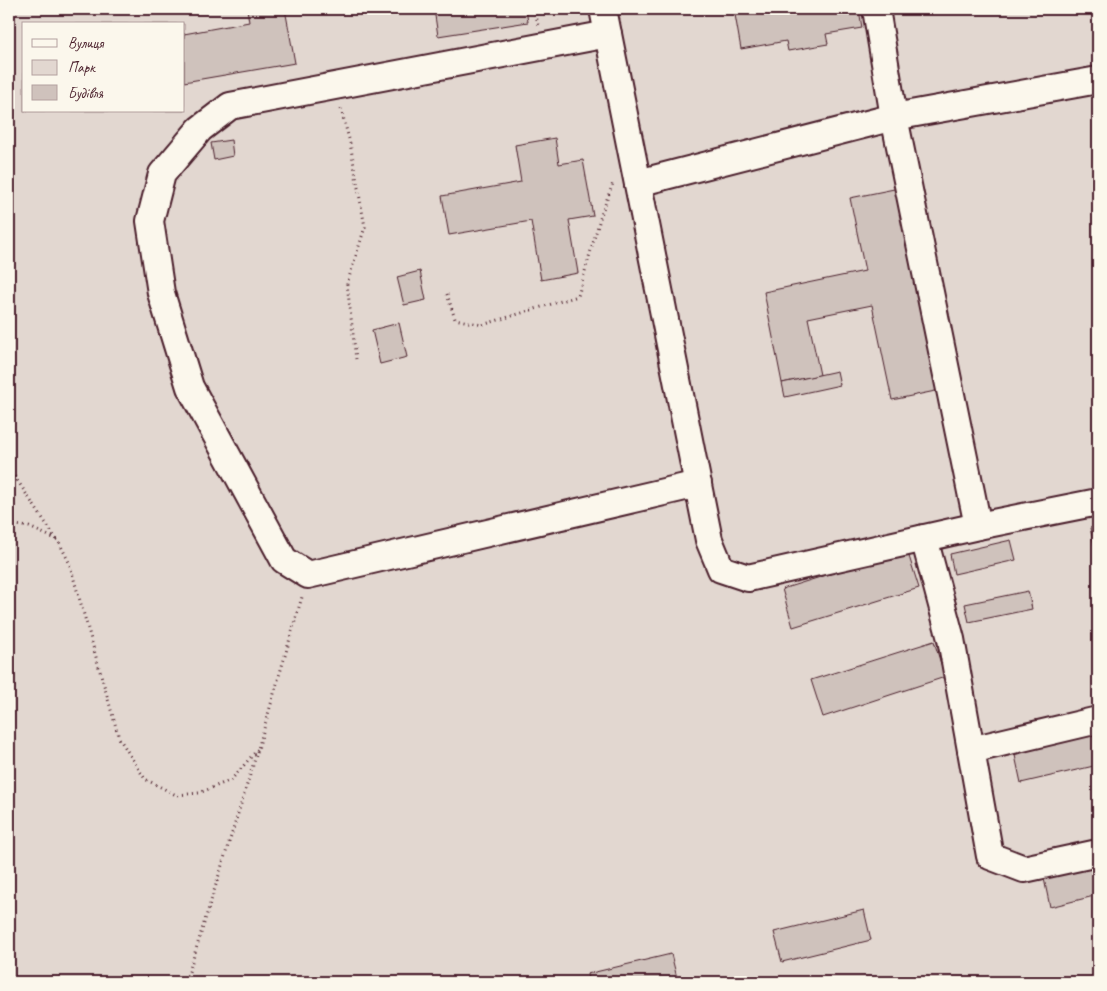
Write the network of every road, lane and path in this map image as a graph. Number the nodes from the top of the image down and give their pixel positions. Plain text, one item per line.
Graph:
1 (603, 9) edge
2 (876, 9) edge
3 (608, 34) junction
4 (1098, 80) edge
5 (348, 84) junction
6 (894, 117) junction
7 (626, 182) junction
8 (447, 294) dead end
9 (356, 359) dead end
10 (9, 468) edge
11 (698, 484) junction
12 (1098, 502) edge
13 (9, 524) edge
14 (978, 526) junction
15 (924, 538) junction
16 (58, 540) junction
17 (308, 575) junction
18 (1098, 720) edge
19 (258, 749) junction
20 (971, 750) junction
21 (1098, 853) edge
22 (173, 982) edge

1 - 3 lane
2 - 6 lane
3 - 5 lane
3 - 7 lane
4 - 6 lane
5 - 9 path
5 - 17 lane
6 - 7 lane
6 - 14 lane
7 - 8 path
7 - 11 lane
10 - 16 path
11 - 15 lane
11 - 17 lane
12 - 14 lane
13 - 16 path
14 - 15 lane
15 - 20 lane
16 - 19 path
17 - 19 path
18 - 20 lane
19 - 22 path
20 - 21 lane

